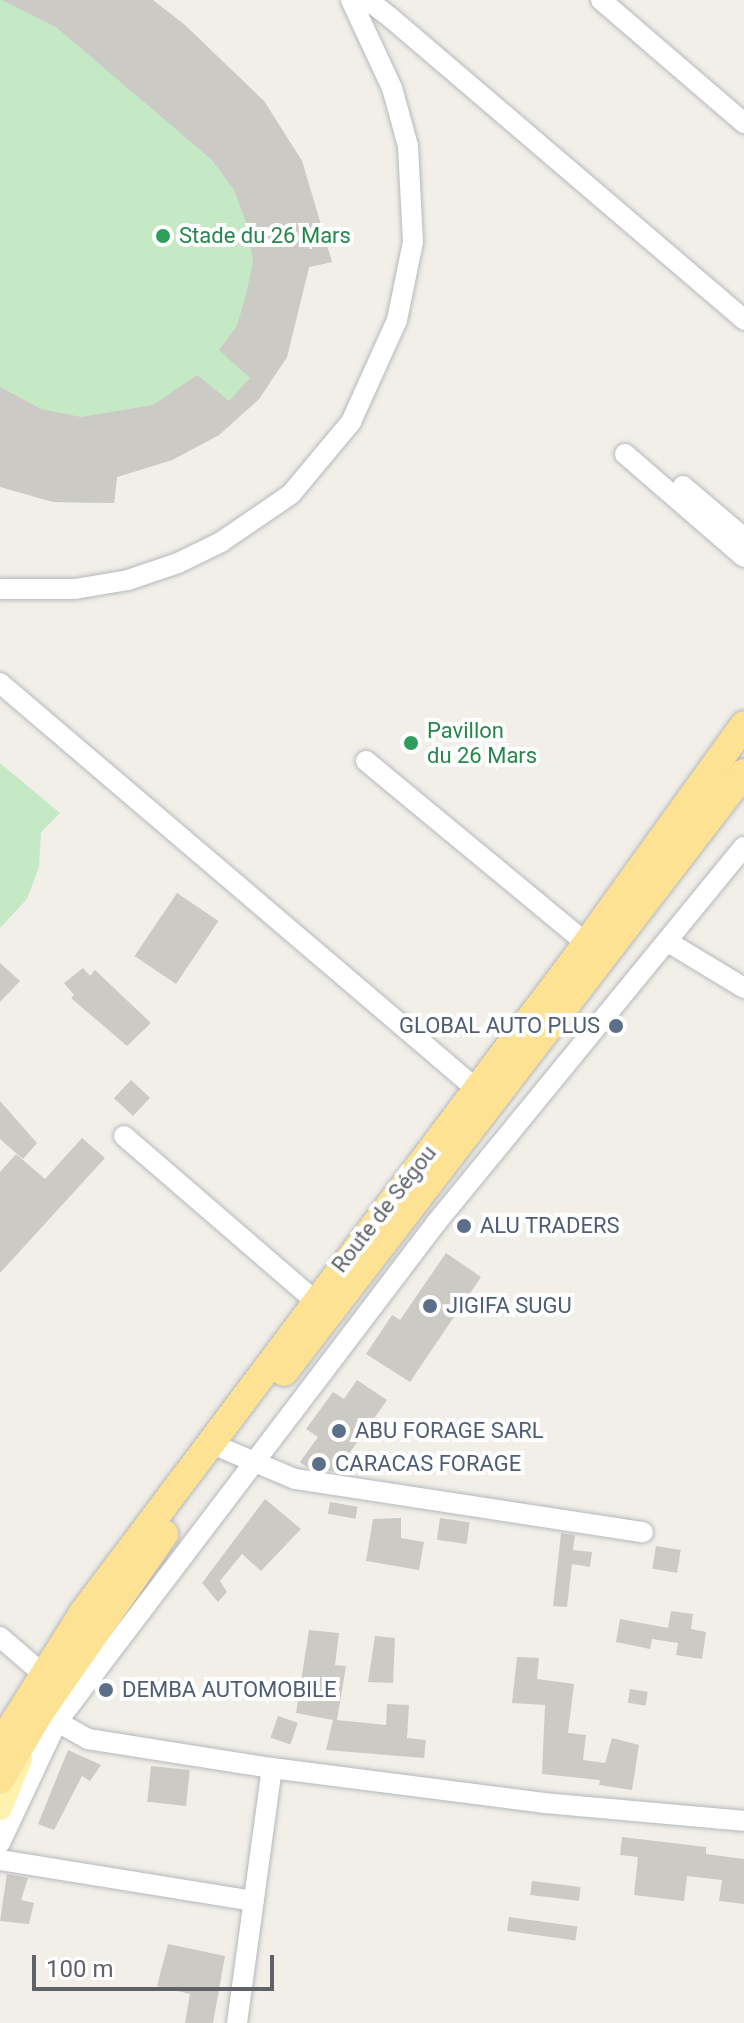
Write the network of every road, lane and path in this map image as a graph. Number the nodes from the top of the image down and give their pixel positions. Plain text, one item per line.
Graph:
1 (352, 0) edge
2 (601, 0) edge
3 (744, 123) edge
4 (744, 320) edge
5 (744, 538) edge
6 (744, 557) edge
7 (0, 589) edge
8 (0, 683) edge
9 (744, 725) edge
10 (362, 766) dead end
11 (744, 773) edge
12 (744, 847) edge
13 (668, 942) junction
14 (592, 956) junction
15 (744, 988) edge
16 (485, 1096) junction
17 (124, 1136) dead end
18 (314, 1300) junction
19 (224, 1449) junction
20 (259, 1461) junction
21 (643, 1532) dead end
22 (0, 1637) edge
23 (33, 1711) edge
24 (3, 1763) edge
25 (272, 1768) junction
26 (0, 1808) edge
27 (744, 1821) edge
28 (0, 1843) edge
29 (0, 1860) edge
30 (254, 1901) junction
31 (237, 2023) edge

1 - 4 street
1 - 7 street
2 - 3 street
5 - 6 street
8 - 16 street
9 - 14 highway, Route de Ségou
10 - 14 street
11 - 14 highway, Route de Ségou
12 - 13 street
13 - 15 street
13 - 20 street
14 - 16 highway, Route de Ségou
16 - 18 highway, Route de Ségou
16 - 19 highway, Route de Ségou
17 - 18 street
18 - 23 highway, Route de Ségou
19 - 20 street
19 - 23 highway, Route de Ségou
20 - 21 street
20 - 23 street
22 - 23 street
23 - 24 highway, Route de Ségou
23 - 24 highway, Route de Ségou
23 - 25 street
23 - 26 main road, Route de Ségou
23 - 28 street
25 - 27 street
25 - 30 street
29 - 30 street
30 - 31 street

